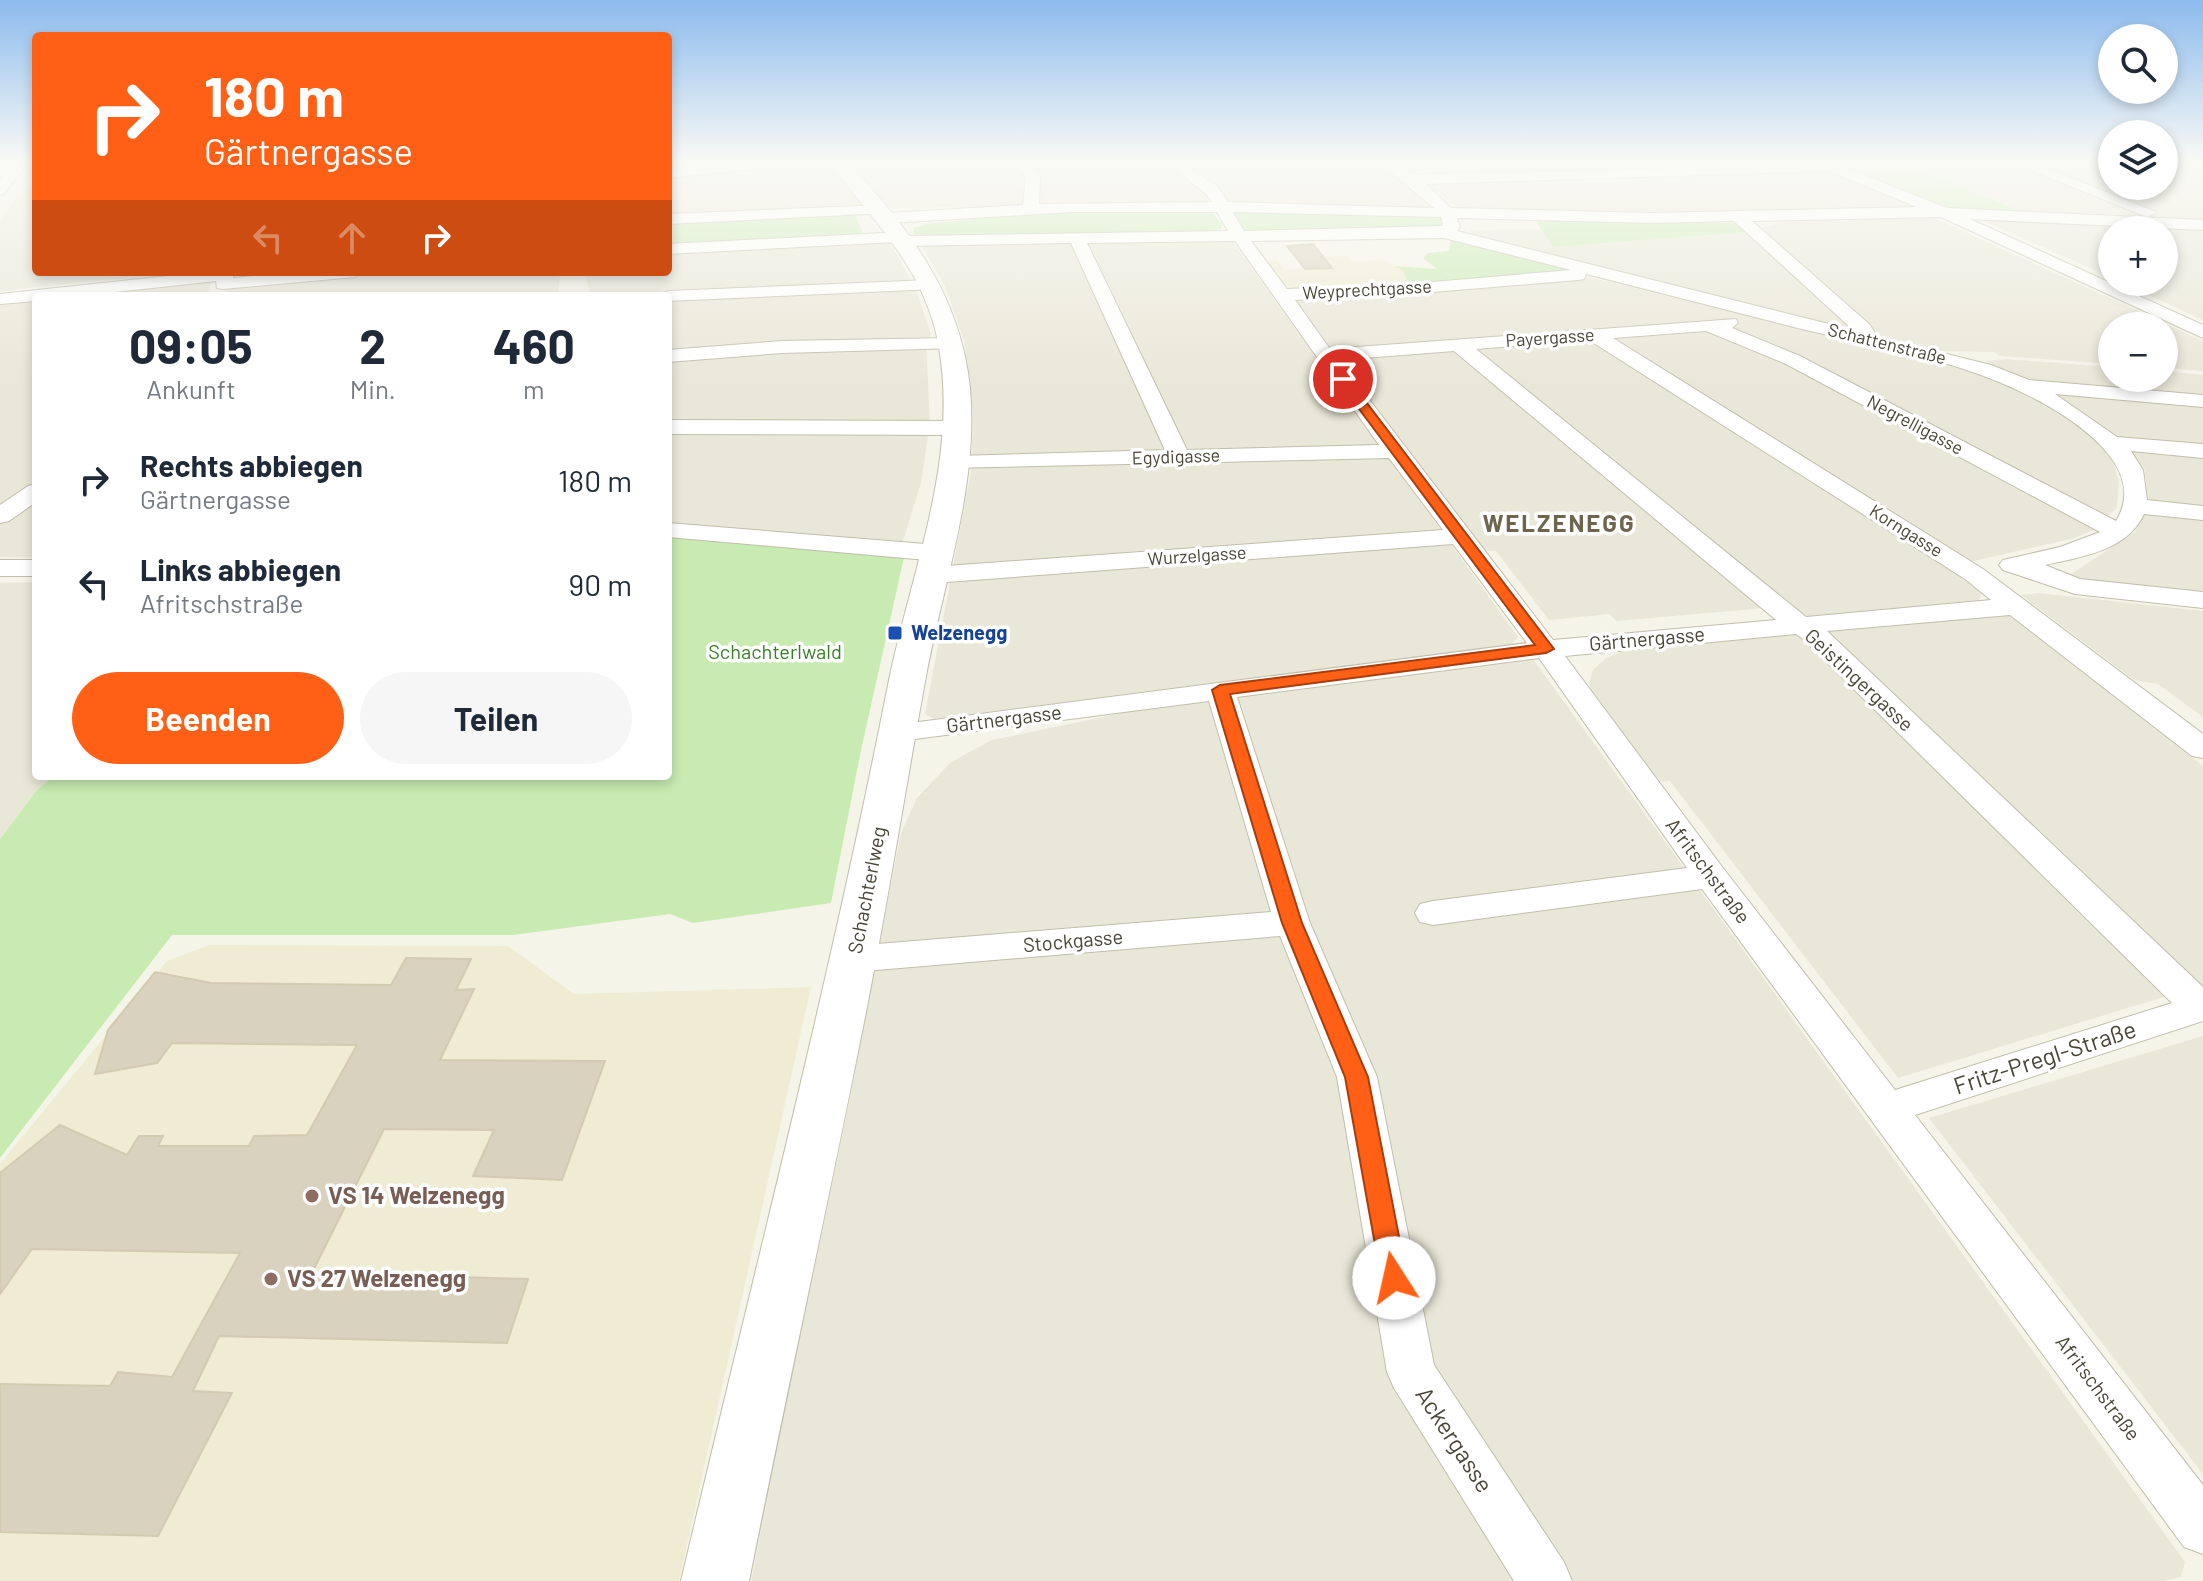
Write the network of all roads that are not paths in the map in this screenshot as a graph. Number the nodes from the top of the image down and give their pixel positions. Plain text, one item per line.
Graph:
1 (1076, 237) edge
2 (779, 238) edge
3 (902, 238) edge
4 (1242, 238) edge
5 (1488, 238) edge
6 (1762, 238) edge
7 (1998, 238) edge
8 (672, 249) edge
9 (1596, 272) junction
10 (302, 276) edge
11 (222, 282) edge
12 (930, 285) junction
13 (91, 292) edge
14 (1282, 295) junction
15 (672, 296) edge
16 (32, 297) edge
17 (0, 299) edge
18 (1773, 315) junction
19 (1709, 325) junction
20 (2203, 332) edge
21 (1595, 335) junction
22 (1871, 340) junction
23 (951, 344) junction
24 (1459, 345) junction
25 (1326, 355) junction
26 (672, 356) edge
27 (2024, 386) junction
28 (2203, 401) edge
29 (672, 427) edge
30 (958, 428) junction
31 (2114, 443) junction
32 (1396, 451) junction
33 (2203, 451) edge
34 (1179, 457) junction
35 (955, 463) junction
36 (32, 494) edge
37 (2136, 506) junction
38 (2203, 513) edge
39 (0, 516) edge
40 (672, 531) edge
41 (2118, 532) junction
42 (1460, 536) junction
43 (935, 564) junction
44 (2018, 564) junction
45 (0, 568) edge
46 (32, 568) edge
47 (1974, 574) junction
48 (2203, 600) edge
49 (2015, 606) junction
50 (1798, 624) junction
51 (1546, 649) junction
52 (1220, 690) junction
53 (899, 732) junction
54 (2203, 749) edge
55 (1711, 876) junction
56 (1433, 913) dead end
57 (1292, 923) junction
58 (853, 959) junction
59 (2202, 1007) edge
60 (1888, 1108) junction
61 (2203, 1528) edge
62 (715, 1581) edge
63 (1545, 1581) edge

1 - 34 street
2 - 8 street
3 - 12 street, Schachterlweg
4 - 14 street, Afritschstraße
5 - 9 street, Schattenstraße
6 - 22 street
7 - 20 street
9 - 14 street, Weyprechtgasse
9 - 18 street, Schattenstraße
10 - 11 street
11 - 13 street
12 - 15 street
12 - 23 street, Schachterlweg
14 - 25 street, Afritschstraße
16 - 17 street
18 - 19 street, Payergasse
18 - 22 street, Schattenstraße
19 - 21 street, Payergasse
19 - 41 street, Negrelligasse
21 - 24 street, Payergasse
21 - 47 street, Korngasse
22 - 27 street, Schattenstraße
23 - 26 street
23 - 30 street, Schachterlweg
24 - 25 street, Payergasse
24 - 50 street, Geistingergasse
25 - 32 street, Afritschstraße
27 - 28 street
27 - 31 street, Schattenstraße
29 - 30 street
30 - 35 street, Schachterlweg
31 - 33 street
31 - 37 street, Schattenstraße
32 - 34 street, Egydigasse
32 - 42 street, Afritschstraße
34 - 35 street, Egydigasse
35 - 43 street, Schachterlweg
36 - 39 street
37 - 38 street
37 - 41 street
40 - 43 street, Wurzelgasse
41 - 44 street
42 - 43 street, Wurzelgasse
42 - 51 street, Afritschstraße
43 - 53 street, Schachterlweg
44 - 47 street
44 - 48 street
45 - 46 street
47 - 49 street, Korngasse
49 - 50 street, Gärtnergasse
49 - 54 street, Korngasse
50 - 51 street, Gärtnergasse
50 - 59 street, Geistingergasse
51 - 52 street, Gärtnergasse
51 - 55 street, Afritschstraße
52 - 53 street, Gärtnergasse
52 - 57 street, Ackergasse
53 - 58 street, Schachterlweg
55 - 56 street
55 - 60 street, Afritschstraße
57 - 58 street, Stockgasse
57 - 63 street, Ackergasse
58 - 62 street, Schachterlweg
59 - 60 street, Fritz-Pregl-Straße
60 - 61 street, Afritschstraße

